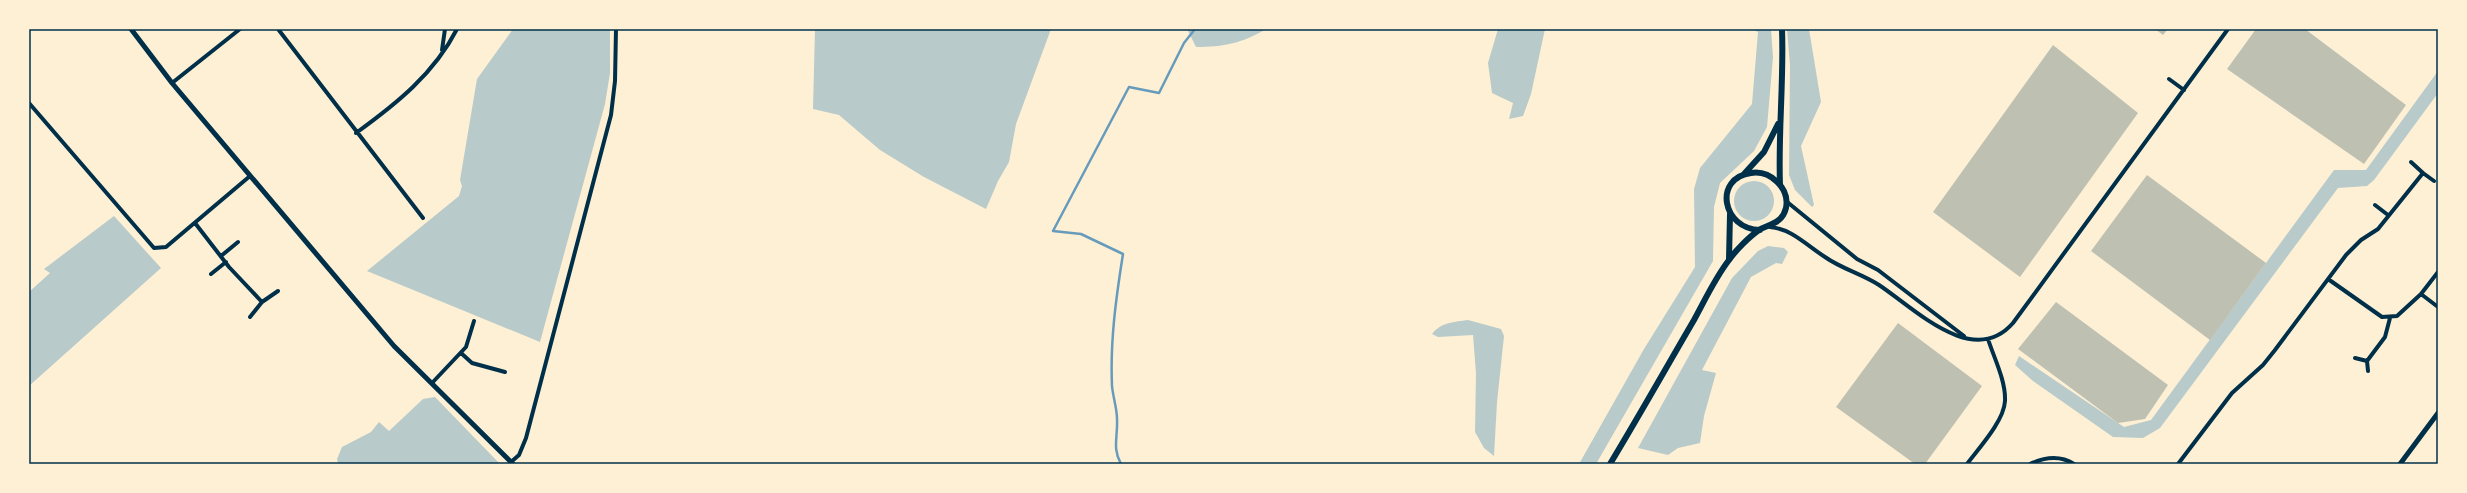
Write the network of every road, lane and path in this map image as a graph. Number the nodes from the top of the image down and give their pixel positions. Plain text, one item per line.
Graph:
1 (131, 29) edge
2 (240, 29) edge
3 (278, 29) edge
4 (445, 29) edge
5 (457, 29) edge
6 (616, 29) edge
7 (1782, 29) edge
8 (2228, 29) edge
9 (441, 54) junction
10 (2170, 79) dead end
11 (172, 83) junction
12 (2184, 90) junction
13 (29, 103) edge
14 (1779, 122) junction
15 (356, 133) junction
16 (2411, 162) dead end
17 (2423, 173) junction
18 (1743, 175) junction
19 (250, 176) junction
20 (2434, 181) dead end
21 (1780, 186) junction
22 (1786, 200) junction
23 (2375, 205) dead end
24 (1730, 214) junction
25 (2388, 215) junction
26 (422, 218) dead end
27 (195, 223) junction
28 (1770, 227) junction
29 (1760, 230) junction
30 (238, 242) dead end
31 (221, 256) junction
32 (1729, 259) junction
33 (226, 262) junction
34 (2437, 273) edge
35 (211, 274) dead end
36 (2328, 279) junction
37 (278, 291) dead end
38 (2421, 294) junction
39 (262, 302) junction
40 (2438, 307) edge
41 (250, 317) dead end
42 (2390, 318) junction
43 (474, 321) dead end
44 (1969, 339) junction
45 (1988, 339) junction
46 (461, 353) junction
47 (2355, 358) dead end
48 (2367, 361) junction
49 (2368, 370) dead end
50 (505, 372) dead end
51 (432, 383) junction
52 (2438, 413) edge
53 (512, 463) edge
54 (1610, 464) edge
55 (1968, 464) edge
56 (2030, 464) edge
57 (2074, 464) edge
58 (2178, 464) edge
59 (2400, 464) edge

1 - 11 street
2 - 11 street
3 - 15 street
4 - 9 street
5 - 9 street
6 - 53 street
7 - 14 main road
8 - 12 street
9 - 15 street
10 - 12 street
11 - 19 street
12 - 45 street
13 - 27 street
14 - 18 main road
14 - 21 main road
15 - 26 street
16 - 17 street
17 - 20 street
17 - 25 street
18 - 21 main road
18 - 24 main road
19 - 27 street
19 - 51 street
21 - 22 main road
22 - 28 main road
22 - 44 street
23 - 25 street
24 - 29 main road
24 - 32 main road
25 - 36 street
27 - 31 street
28 - 29 main road
28 - 44 street
29 - 32 main road
30 - 31 street
31 - 33 street
32 - 54 main road
33 - 35 street
33 - 39 street
34 - 38 street
36 - 42 street
36 - 58 street
37 - 39 street
38 - 40 street
38 - 42 street
39 - 41 street
42 - 48 street
43 - 46 street
44 - 45 street
45 - 55 street
46 - 50 street
46 - 51 street
47 - 48 street
48 - 49 street
51 - 53 street
52 - 59 street
56 - 57 street

